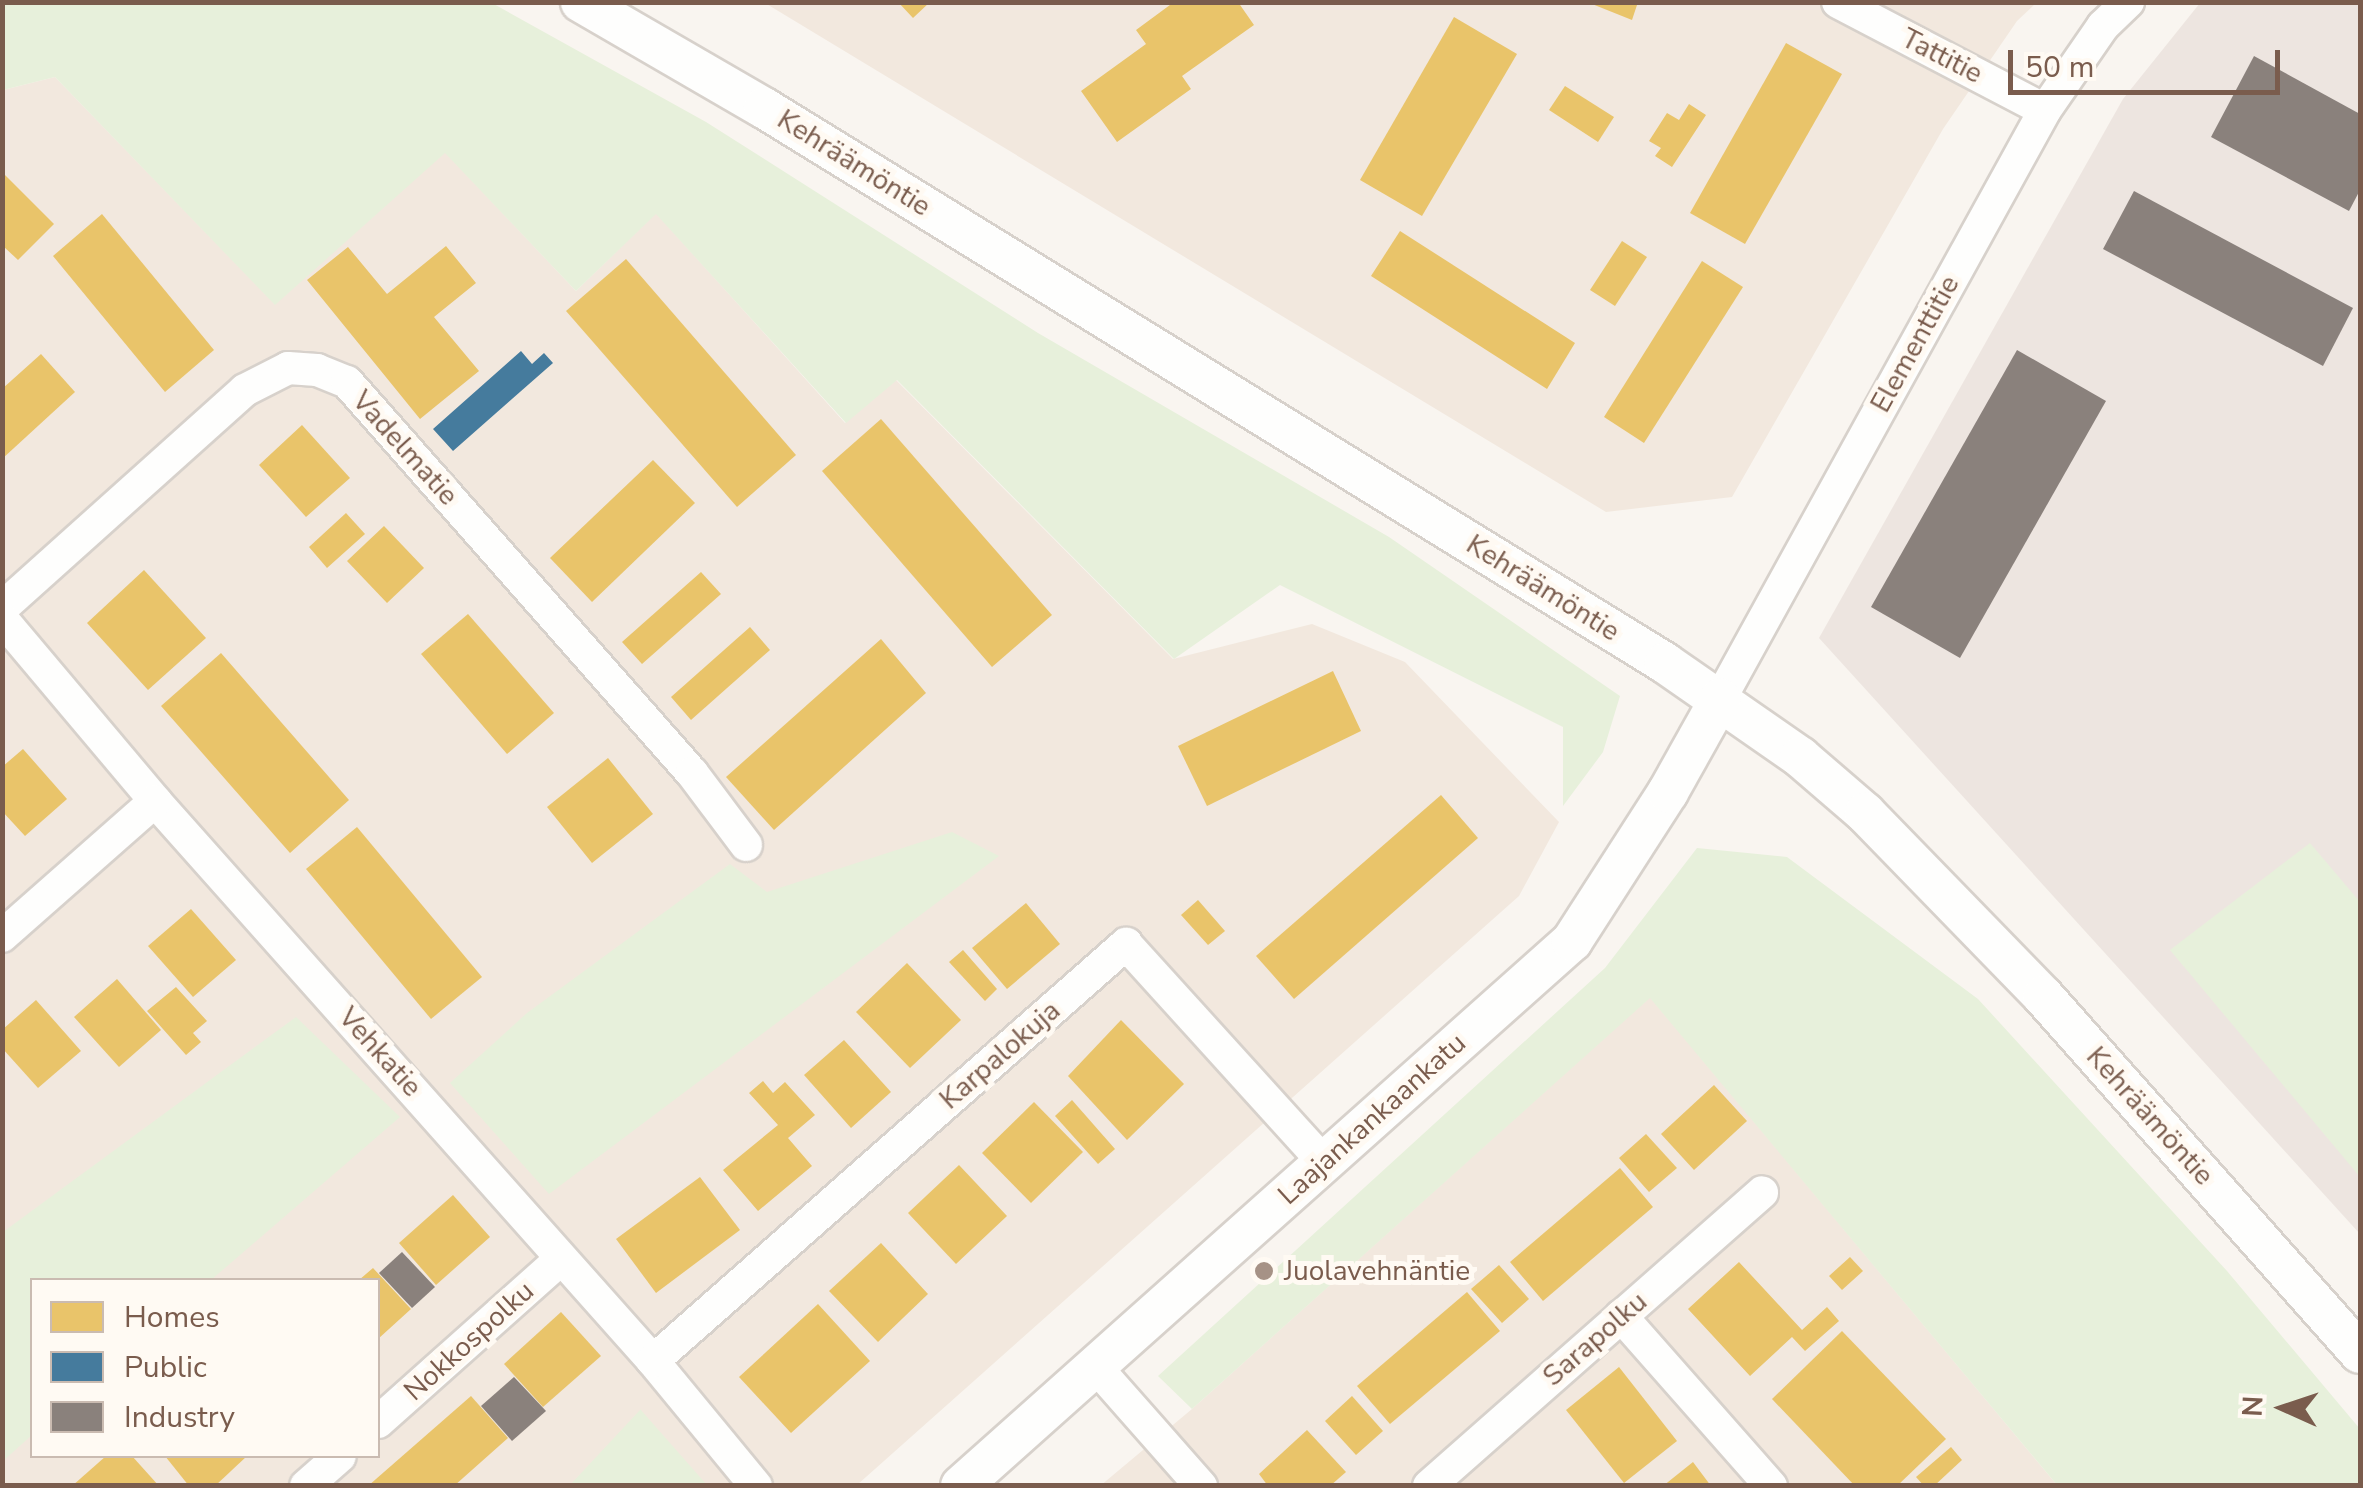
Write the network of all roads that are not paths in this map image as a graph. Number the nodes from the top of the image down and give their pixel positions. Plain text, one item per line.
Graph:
1 (581, 2) edge
2 (1838, 2) edge
3 (2128, 2) edge
4 (2045, 110) junction
5 (2, 608) edge
6 (2, 619) edge
7 (1720, 699) junction
8 (156, 801) junction
9 (746, 846) dead end
10 (2, 936) edge
11 (1324, 1162) junction
12 (1762, 1192) dead end
13 (561, 1260) junction
14 (1621, 1316) junction
15 (2360, 1353) edge
16 (653, 1362) junction
17 (1096, 1367) junction
18 (380, 1420) edge
19 (338, 1458) edge
20 (306, 1486) edge
21 (756, 1486) edge
22 (961, 1486) edge
23 (1201, 1486) edge
24 (1429, 1486) edge
25 (1771, 1486) edge

1 - 7 street, Kehräämöntie
2 - 4 street, Tattitie
3 - 4 street, Elementtitie
4 - 7 street, Elementtitie
5 - 9 street, Vadelmatie
6 - 8 street, Vehkatie
7 - 11 street, Laajankankaankatu
7 - 15 street, Kehräämöntie
8 - 10 street
8 - 13 street, Vehkatie
11 - 16 street, Karpalokuja
11 - 17 street, Laajankankaankatu
12 - 14 street, Sarapolku
13 - 16 street, Vehkatie
13 - 18 street, Nokkospolku
14 - 24 street, Sarapolku
14 - 25 street
16 - 21 street, Vehkatie
17 - 22 street, Laajankankaankatu
17 - 23 street
19 - 20 street

